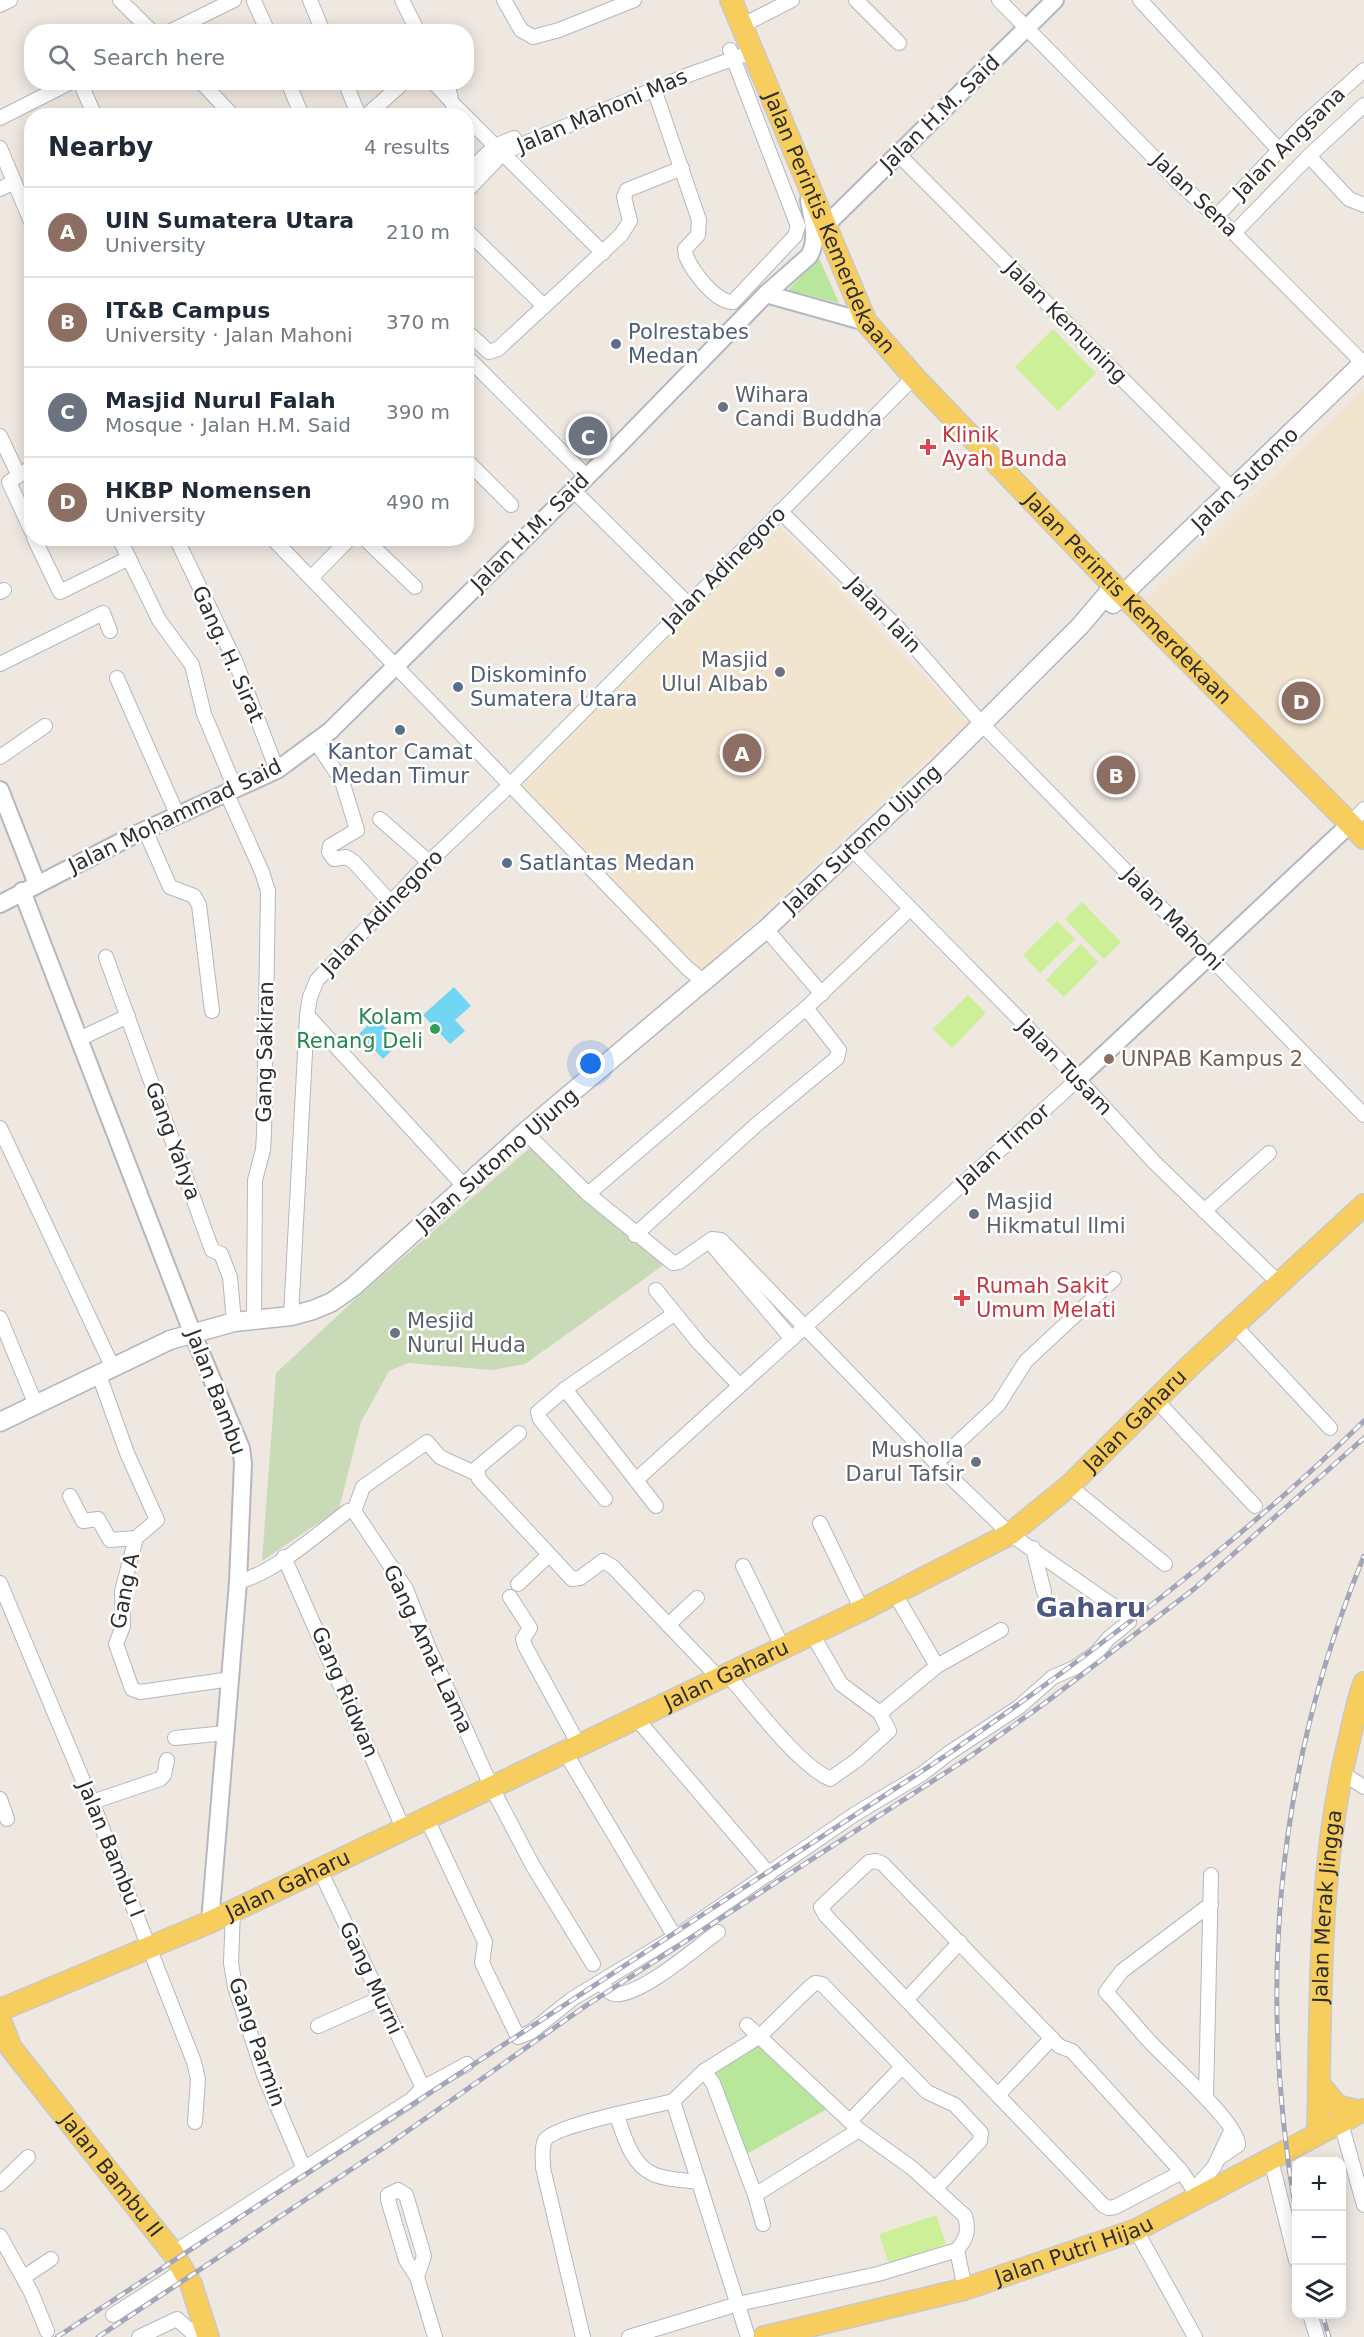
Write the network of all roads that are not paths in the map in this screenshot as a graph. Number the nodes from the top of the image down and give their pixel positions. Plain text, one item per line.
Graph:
1 (10, 0) edge
2 (120, 0) edge
3 (234, 0) edge
4 (310, 0) edge
5 (402, 0) edge
6 (504, 0) edge
7 (634, 0) edge
8 (731, 0) edge
9 (792, 0) edge
10 (856, 0) edge
11 (999, 0) edge
12 (1055, 0) edge
13 (1140, 0) edge
14 (254, 1) edge
15 (0, 5) edge
16 (144, 24) edge
17 (185, 24) edge
18 (264, 24) edge
19 (320, 24) edge
20 (414, 24) edge
21 (1027, 28) junction
22 (899, 43) dead end
23 (741, 46) junction
24 (1364, 70) edge
25 (654, 89) junction
26 (55, 90) edge
27 (84, 90) edge
28 (209, 90) edge
29 (291, 90) edge
30 (348, 90) edge
31 (395, 90) edge
32 (440, 90) edge
33 (449, 90) edge
34 (452, 103) junction
35 (1364, 105) edge
36 (91, 108) edge
37 (225, 108) edge
38 (299, 108) edge
39 (356, 108) edge
40 (375, 108) edge
41 (457, 108) edge
42 (0, 118) edge
43 (474, 124) edge
44 (0, 148) edge
45 (499, 149) junction
46 (1279, 150) junction
47 (898, 154) junction
48 (1309, 156) junction
49 (474, 168) edge
50 (682, 168) junction
51 (14, 182) junction
52 (474, 182) edge
53 (807, 186) junction
54 (0, 189) edge
55 (1364, 205) edge
56 (24, 206) edge
57 (1216, 217) junction
58 (825, 226) junction
59 (1234, 233) junction
60 (474, 238) edge
61 (603, 253) junction
62 (766, 294) junction
63 (544, 306) junction
64 (866, 322) junction
65 (474, 339) edge
66 (1363, 362) edge
67 (474, 364) edge
68 (914, 377) junction
69 (1, 442) edge
70 (474, 468) edge
71 (24, 471) edge
72 (18, 474) junction
73 (586, 476) junction
74 (573, 490) junction
75 (1233, 490) junction
76 (511, 505) dead end
77 (780, 511) junction
78 (24, 515) edge
79 (38, 546) edge
80 (123, 546) edge
81 (180, 546) edge
82 (280, 546) edge
83 (342, 546) edge
84 (372, 546) edge
85 (129, 558) junction
86 (311, 578) junction
87 (415, 587) dead end
88 (1119, 591) junction
89 (688, 604) junction
90 (110, 632) dead end
91 (0, 664) edge
92 (395, 667) junction
93 (117, 678) dead end
94 (982, 724) junction
95 (45, 726) dead end
96 (316, 742) junction
97 (0, 757) edge
98 (277, 770) junction
99 (510, 785) junction
100 (0, 790) edge
101 (231, 790) junction
102 (177, 814) junction
103 (380, 819) dead end
104 (1354, 826) edge
105 (145, 830) junction
106 (852, 849) junction
107 (429, 862) junction
108 (29, 887) junction
109 (390, 903) junction
110 (0, 904) edge
111 (910, 909) junction
112 (766, 929) junction
113 (106, 957) dead end
114 (1210, 957) junction
115 (703, 981) junction
116 (822, 994) junction
117 (806, 1008) junction
118 (212, 1011) dead end
119 (307, 1015) junction
120 (128, 1016) junction
121 (79, 1039) junction
122 (1078, 1079) junction
123 (1364, 1115) edge
124 (0, 1128) edge
125 (525, 1132) junction
126 (1269, 1153) dead end
127 (464, 1186) junction
128 (588, 1194) junction
129 (1364, 1205) edge
130 (1204, 1211) junction
131 (635, 1235) junction
132 (714, 1247) dead end
133 (1114, 1279) dead end
134 (1279, 1283) junction
135 (656, 1290) dead end
136 (674, 1314) junction
137 (291, 1316) junction
138 (0, 1318) edge
139 (254, 1319) junction
140 (234, 1322) junction
141 (1235, 1326) junction
142 (806, 1327) junction
143 (192, 1332) junction
144 (792, 1339) junction
145 (106, 1371) junction
146 (739, 1385) junction
147 (565, 1389) junction
148 (1156, 1400) junction
149 (36, 1405) junction
150 (0, 1422) edge
151 (1330, 1428) dead end
152 (519, 1433) dead end
153 (936, 1463) junction
154 (477, 1474) junction
155 (636, 1480) junction
156 (1069, 1486) junction
157 (70, 1496) dead end
158 (604, 1499) dead end
159 (656, 1506) dead end
160 (1256, 1506) dead end
161 (354, 1511) junction
162 (820, 1523) dead end
163 (1010, 1534) junction
164 (136, 1538) junction
165 (1033, 1548) junction
166 (549, 1555) junction
167 (284, 1557) junction
168 (1165, 1564) dead end
169 (743, 1566) dead end
170 (246, 1579) junction
171 (0, 1583) edge
172 (518, 1584) dead end
173 (1044, 1592) dead end
174 (895, 1594) junction
175 (510, 1597) dead end
176 (697, 1598) dead end
177 (862, 1610) junction
178 (668, 1625) junction
179 (1001, 1630) dead end
180 (812, 1634) junction
181 (783, 1648) junction
182 (937, 1666) junction
183 (722, 1675) junction
184 (231, 1680) junction
185 (1364, 1683) edge
186 (880, 1713) junction
187 (636, 1718) junction
188 (226, 1732) junction
189 (175, 1738) dead end
190 (572, 1749) junction
191 (167, 1760) dead end
192 (1341, 1772) junction
193 (491, 1786) junction
194 (1364, 1787) edge
195 (0, 1799) edge
196 (92, 1802) junction
197 (426, 1817) junction
198 (7, 1819) dead end
199 (404, 1828) junction
200 (319, 1868) junction
201 (769, 1874) junction
202 (1211, 1875) dead end
203 (1210, 1904) junction
204 (223, 1916) junction
205 (718, 1932) dead end
206 (675, 1936) junction
207 (960, 1942) junction
208 (150, 1947) junction
209 (593, 1964) dead end
210 (601, 1983) junction
211 (380, 2000) junction
212 (906, 2000) junction
213 (0, 2010) edge
214 (0, 2020) edge
215 (747, 2025) dead end
216 (318, 2026) dead end
217 (760, 2036) junction
218 (1052, 2038) junction
219 (467, 2064) dead end
220 (902, 2067) junction
221 (704, 2071) junction
222 (1319, 2084) junction
223 (423, 2088) junction
224 (998, 2095) junction
225 (1206, 2097) junction
226 (673, 2101) junction
227 (1363, 2111) edge
228 (617, 2116) junction
229 (195, 2121) dead end
230 (1341, 2123) junction
231 (855, 2125) junction
232 (1318, 2134) junction
233 (28, 2157) dead end
234 (1271, 2160) junction
235 (304, 2169) junction
236 (1182, 2172) junction
237 (699, 2182) junction
238 (0, 2184) edge
239 (935, 2189) junction
240 (1197, 2193) junction
241 (755, 2195) junction
242 (1364, 2205) edge
243 (763, 2224) dead end
244 (1136, 2230) junction
245 (0, 2236) edge
246 (1292, 2244) edge
247 (186, 2250) junction
248 (957, 2250) junction
249 (51, 2259) dead end
250 (24, 2277) junction
251 (417, 2277) junction
252 (965, 2289) junction
253 (738, 2304) junction
254 (113, 2315) dead end
255 (1312, 2319) edge
256 (47, 2331) dead end
257 (814, 2331) edge
258 (207, 2335) edge
259 (144, 2336) edge
260 (435, 2337) edge
261 (583, 2337) edge
262 (629, 2337) edge
263 (748, 2337) edge
264 (765, 2337) edge
265 (1195, 2337) edge
266 (1317, 2337) edge

1 - 15 street
2 - 16 street
3 - 17 street
4 - 19 street
5 - 20 street
6 - 7 street
8 - 23 main road, Jalan Perintis Kemerdekaan
9 - 23 street
10 - 22 street
11 - 21 street, Jalan Sena
12 - 21 street, Jalan H.M. Said
13 - 46 street
14 - 18 street
21 - 47 street, Jalan H.M. Said
21 - 57 street, Jalan Sena
23 - 25 street, Jalan Mahoni Mas
23 - 45 street, Jalan Mahoni Mas
23 - 50 street
23 - 53 main road, Jalan Perintis Kemerdekaan
24 - 46 street, Jalan Angsana
25 - 45 street, Jalan Mahoni Mas
25 - 50 street
26 - 42 street
27 - 36 street
28 - 37 street
29 - 38 street
30 - 39 street
31 - 40 street
32 - 34 street
33 - 34 street
34 - 41 street
35 - 48 street, Jalan Angsana
43 - 45 street
44 - 51 street
45 - 49 street, Jalan Mahoni Mas
45 - 52 street, Jalan Mahoni Mas
45 - 61 street
46 - 57 street, Jalan Angsana
47 - 58 street, Jalan H.M. Said
47 - 75 street, Jalan Kemuning
48 - 55 street
48 - 59 street, Jalan Angsana
50 - 61 street
51 - 54 street
51 - 56 street
53 - 58 main road, Jalan Perintis Kemerdekaan
53 - 62 street, Jalan H.M. Said
57 - 59 street, Jalan Sena
58 - 64 main road, Jalan Perintis Kemerdekaan
59 - 66 street, Jalan Sena
60 - 63 street
61 - 63 street
62 - 64 street
62 - 73 street, Jalan H.M. Said
63 - 65 street
64 - 68 main road, Jalan Perintis Kemerdekaan
66 - 75 main road, Jalan Sutomo
67 - 73 street
68 - 77 street, Jalan Adinegoro
68 - 88 main road, Jalan Perintis Kemerdekaan
69 - 72 street
70 - 76 street
71 - 72 street
72 - 78 street
73 - 74 street, Jalan H.M. Said
74 - 89 street
74 - 92 street, Jalan H.M. Said
75 - 88 main road, Jalan Sutomo
77 - 89 street, Jalan Adinegoro
77 - 94 street, Jalan Iain
79 - 85 street
80 - 85 street, Gang Sakiran
81 - 98 street, Gang. H. Sirat
82 - 86 street
83 - 86 street
84 - 87 street
85 - 101 street, Gang Sakiran
86 - 92 street
88 - 94 main road, Jalan Sutomo Ujung
88 - 104 main road, Jalan Perintis Kemerdekaan
89 - 99 street, Jalan Adinegoro
90 - 91 street
92 - 96 street, Jalan Mohammad Said
92 - 99 street
93 - 102 street
94 - 106 main road, Jalan Sutomo Ujung
94 - 114 street, Jalan Mahoni
95 - 97 street
96 - 98 street, Jalan Mohammad Said
96 - 109 street
98 - 101 street, Jalan Mohammad Said
99 - 107 street, Jalan Adinegoro
99 - 115 street
100 - 108 street, Jalan Bambu
101 - 102 street, Jalan Mohammad Said
101 - 139 street, Gang Sakiran
102 - 105 street, Jalan Mohammad Said
103 - 107 street
104 - 114 street, Jalan Timor
105 - 108 street, Jalan Mohammad Said
105 - 118 street
106 - 111 street, Jalan Tusam
106 - 112 main road, Jalan Sutomo Ujung
107 - 109 street, Jalan Adinegoro
108 - 110 street, Jalan Mohammad Said
108 - 121 street, Jalan Bambu
109 - 119 street, Jalan Adinegoro
111 - 116 street
111 - 122 street, Jalan Tusam
112 - 115 main road, Jalan Sutomo Ujung
112 - 116 street
113 - 120 street, Gang Yahya
114 - 122 street, Jalan Timor
114 - 123 street, Jalan Mahoni
115 - 125 main road, Jalan Sutomo Ujung
116 - 117 street
117 - 128 street
117 - 131 street
119 - 127 street
119 - 137 street, Jalan Adinegoro
120 - 121 street
120 - 140 street, Gang Yahya
121 - 143 street, Jalan Bambu
122 - 130 street, Jalan Tusam
122 - 142 street, Jalan Timor
124 - 145 street, Gang A
125 - 127 main road, Jalan Sutomo Ujung
125 - 128 street
126 - 130 street
127 - 137 main road, Jalan Sutomo Ujung
128 - 131 street
129 - 134 main road, Jalan Gaharu
130 - 134 street, Jalan Tusam
131 - 142 street
132 - 144 street
133 - 153 street
134 - 141 main road, Jalan Gaharu
135 - 136 street
136 - 146 street
136 - 147 street
137 - 139 main road, Jalan Sutomo Ujung
138 - 149 street
139 - 140 main road, Jalan Sutomo Ujung
140 - 143 main road, Jalan Sutomo Ujung
141 - 148 main road, Jalan Gaharu
141 - 151 street
142 - 144 street, Jalan Timor
142 - 153 street
143 - 145 main road, Jalan Sutomo Ujung
143 - 170 street, Jalan Bambu
144 - 146 street, Jalan Timor
145 - 149 main road, Jalan Sutomo Ujung
145 - 164 street, Gang A
146 - 155 street, Jalan Timor
147 - 155 street
147 - 158 street
148 - 156 main road, Jalan Gaharu
148 - 160 street
149 - 150 main road, Jalan Sutomo Ujung
152 - 154 street
153 - 163 street
154 - 161 street
154 - 166 street
155 - 159 street
156 - 163 main road, Jalan Gaharu
156 - 168 street
157 - 164 street
161 - 167 street
161 - 193 street, Gang Amat Lama
162 - 177 street
163 - 165 street
163 - 174 main road, Jalan Gaharu
164 - 184 street, Gang A
165 - 173 street
165 - 201 street
166 - 172 street
166 - 178 street
167 - 170 street
167 - 199 street, Gang Ridwan
169 - 181 street
170 - 184 street, Jalan Bambu
171 - 196 street, Jalan Bambu I
174 - 177 main road, Jalan Gaharu
174 - 182 street
175 - 190 street
176 - 178 street
177 - 180 main road, Jalan Gaharu
178 - 183 street
179 - 182 street
180 - 181 main road, Jalan Gaharu
180 - 186 street
181 - 183 main road, Jalan Gaharu
182 - 186 street
183 - 186 street
183 - 187 main road, Jalan Gaharu
184 - 188 street, Jalan Bambu
185 - 192 main road, Jalan Merak Jingga
187 - 190 main road, Jalan Gaharu
187 - 201 street
188 - 189 street
188 - 204 street, Jalan Bambu
190 - 193 main road, Jalan Gaharu
190 - 206 street
191 - 196 street
192 - 194 street
192 - 222 main road, Jalan Merak Jingga
193 - 197 main road, Jalan Gaharu
193 - 209 street, Gang Amat Lama
195 - 198 street
196 - 208 street, Jalan Bambu I
197 - 199 main road, Jalan Gaharu
197 - 210 street
199 - 200 main road, Jalan Gaharu
200 - 204 main road, Jalan Gaharu
200 - 211 street, Gang Murni
201 - 206 street
202 - 203 street
203 - 225 street
203 - 225 street
204 - 208 main road, Jalan Gaharu
204 - 235 street, Gang Parmin
205 - 210 street
206 - 210 street
207 - 212 street
207 - 212 street
207 - 218 street
208 - 213 main road, Jalan Gaharu
208 - 229 street, Jalan Bambu I
211 - 216 street
211 - 223 street, Gang Murni
212 - 224 street
214 - 247 main road, Jalan Bambu II
215 - 217 street
217 - 220 street
217 - 221 street
217 - 231 street
218 - 224 street
218 - 236 street
219 - 223 street
220 - 231 street
220 - 239 street
221 - 226 street
221 - 241 street
222 - 227 main road
222 - 232 main road, Jalan Merak Jingga
223 - 235 street
224 - 236 street
225 - 240 street
226 - 228 street
226 - 237 street
227 - 230 main road, Jalan Putri Hijau
228 - 237 street
228 - 261 street
230 - 232 main road, Jalan Putri Hijau
230 - 242 street
231 - 239 street
231 - 241 street
232 - 234 main road, Jalan Putri Hijau
233 - 238 street
234 - 240 main road, Jalan Putri Hijau
234 - 246 street
235 - 247 street
236 - 240 street
237 - 253 street
239 - 248 street
240 - 244 main road, Jalan Putri Hijau
241 - 243 street
244 - 252 main road, Jalan Putri Hijau
244 - 265 street
245 - 250 street
247 - 254 street
247 - 258 main road, Jalan Bambu II
248 - 252 street
248 - 253 street
249 - 250 street
250 - 256 street
251 - 251 street
251 - 260 street
252 - 257 main road, Jalan Putri Hijau
253 - 262 street
253 - 263 street
255 - 266 street
257 - 264 main road, Jalan Putri Hijau
258 - 259 street

